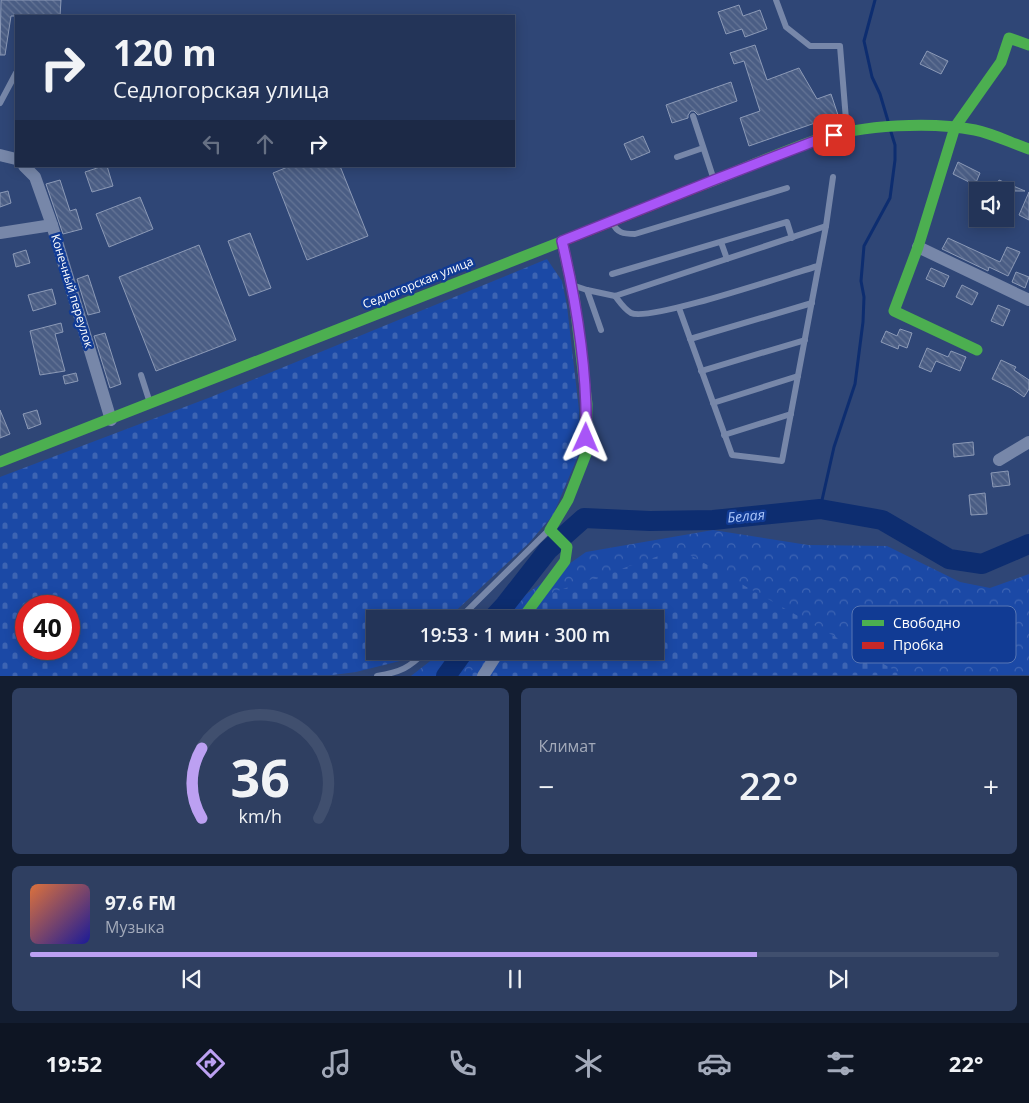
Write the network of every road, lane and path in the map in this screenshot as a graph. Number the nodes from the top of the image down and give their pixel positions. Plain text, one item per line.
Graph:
1 (776, 0) edge
2 (1029, 45) edge
3 (15, 75) edge
4 (0, 103) edge
5 (693, 116) dead end
6 (955, 127) junction
7 (847, 132) junction
8 (703, 148) junction
9 (1029, 150) edge
10 (0, 155) edge
11 (677, 157) dead end
12 (15, 159) edge
13 (25, 167) edge
14 (833, 177) dead end
15 (714, 180) junction
16 (787, 188) dead end
17 (612, 221) junction
18 (52, 226) junction
19 (826, 226) junction
20 (0, 234) edge
21 (792, 238) junction
22 (562, 241) junction
23 (721, 242) junction
24 (918, 247) junction
25 (727, 259) junction
26 (818, 266) junction
27 (612, 274) dead end
28 (572, 284) junction
29 (587, 290) junction
30 (615, 296) junction
31 (1029, 300) edge
32 (812, 303) junction
33 (679, 308) junction
34 (601, 330) dead end
35 (690, 339) junction
36 (804, 340) junction
37 (977, 350) dead end
38 (701, 371) junction
39 (141, 375) dead end
40 (798, 376) junction
41 (713, 402) junction
42 (151, 404) junction
43 (790, 414) junction
44 (111, 420) junction
45 (724, 435) junction
46 (1029, 442) edge
47 (999, 460) dead end
48 (0, 462) edge
49 (550, 530) junction
50 (468, 610) edge
51 (529, 610) edge
52 (418, 660) edge
53 (493, 660) edge
54 (377, 676) edge
55 (483, 676) edge

1 - 7 lane
2 - 6 street
3 - 4 lane
5 - 8 lane
6 - 7 street, Седлогорская улица
6 - 9 street, Седлогорская улица
6 - 24 street
7 - 15 street, Седлогорская улица
8 - 11 lane
8 - 15 lane
10 - 12 street
13 - 18 street, Конечный переулок
14 - 19 lane
15 - 17 street, Седлогорская улица
16 - 17 lane
17 - 22 street, Седлогорская улица
18 - 20 street
18 - 44 street, Конечный переулок
19 - 21 lane
19 - 26 lane
21 - 23 lane
21 - 25 lane
22 - 28 street
22 - 42 street, Седлогорская улица
23 - 25 lane
23 - 27 lane
24 - 31 street
24 - 37 street
25 - 30 lane
26 - 32 lane
26 - 33 lane
28 - 29 lane
28 - 49 street
29 - 30 lane
29 - 34 lane
30 - 33 lane
32 - 35 lane
32 - 36 lane
33 - 35 lane
35 - 38 lane
36 - 38 lane
36 - 40 lane
38 - 41 lane
39 - 42 lane
40 - 41 lane
40 - 43 lane
41 - 45 lane
42 - 44 street, Седлогорская улица
43 - 45 lane
43 - 45 lane
44 - 48 street, Седлогорская улица
46 - 47 street
49 - 50 lane
49 - 51 street
52 - 54 lane
53 - 55 street

